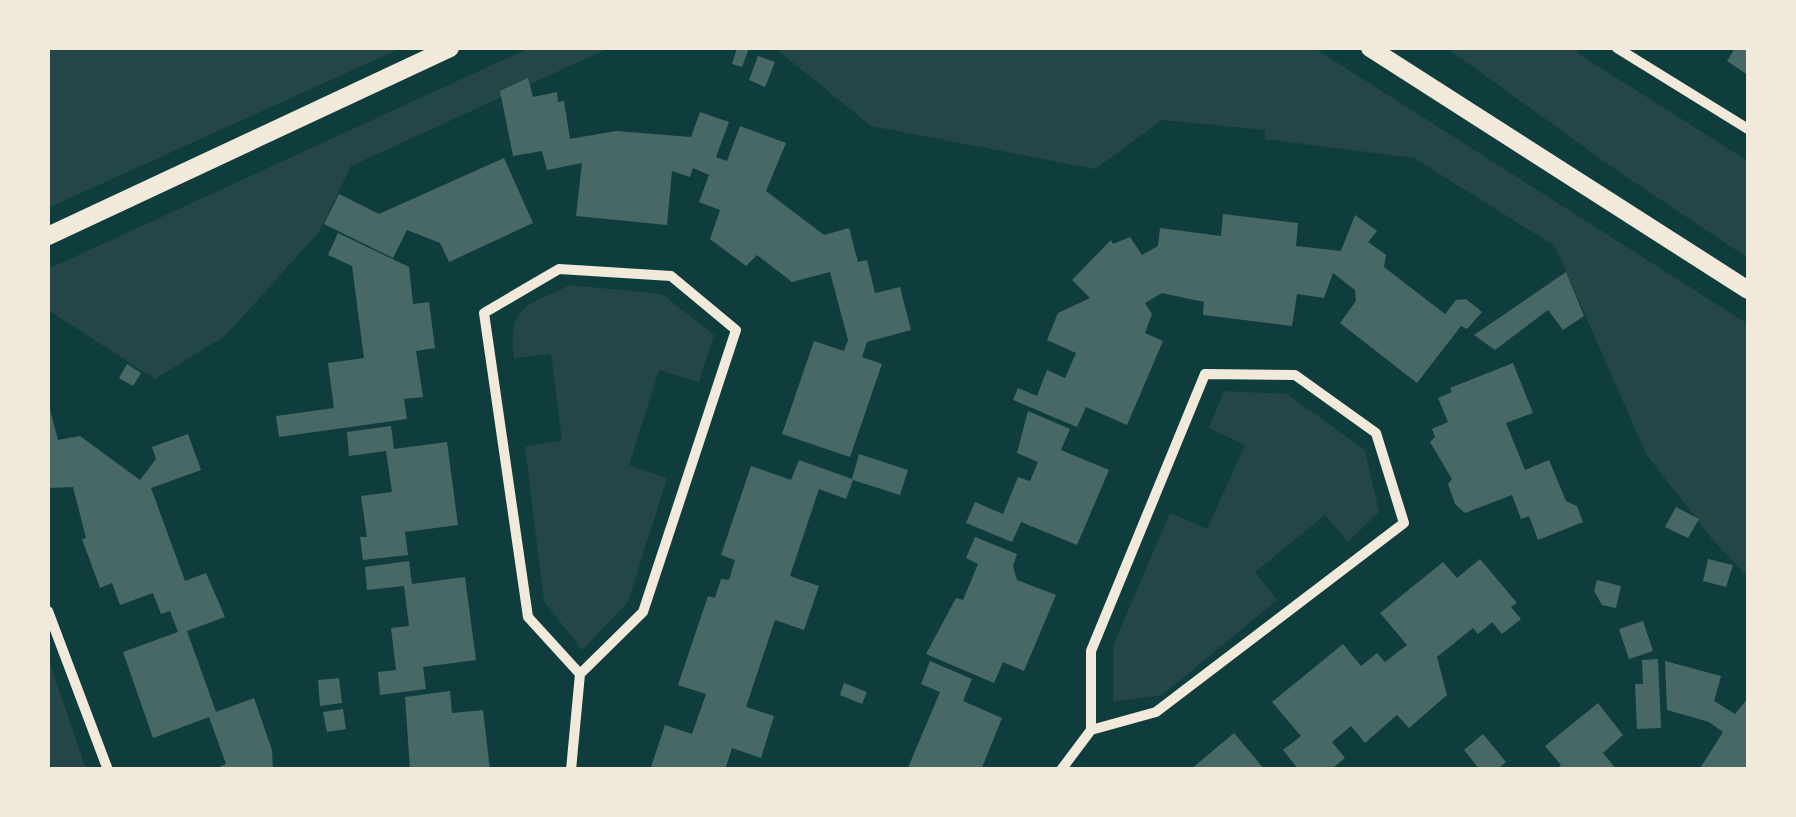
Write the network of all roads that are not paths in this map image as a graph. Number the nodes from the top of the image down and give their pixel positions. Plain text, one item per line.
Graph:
1 (450, 48) edge
2 (1370, 48) edge
3 (1617, 48) edge
4 (1748, 129) edge
5 (48, 236) edge
6 (1748, 290) edge
7 (48, 612) edge
8 (580, 674) junction
9 (1091, 730) junction
10 (108, 770) edge
11 (571, 770) edge
12 (1060, 770) edge

1 - 5 street
2 - 6 street
3 - 4 street
7 - 10 street
8 - 8 street
8 - 11 street
9 - 9 street
9 - 12 street

